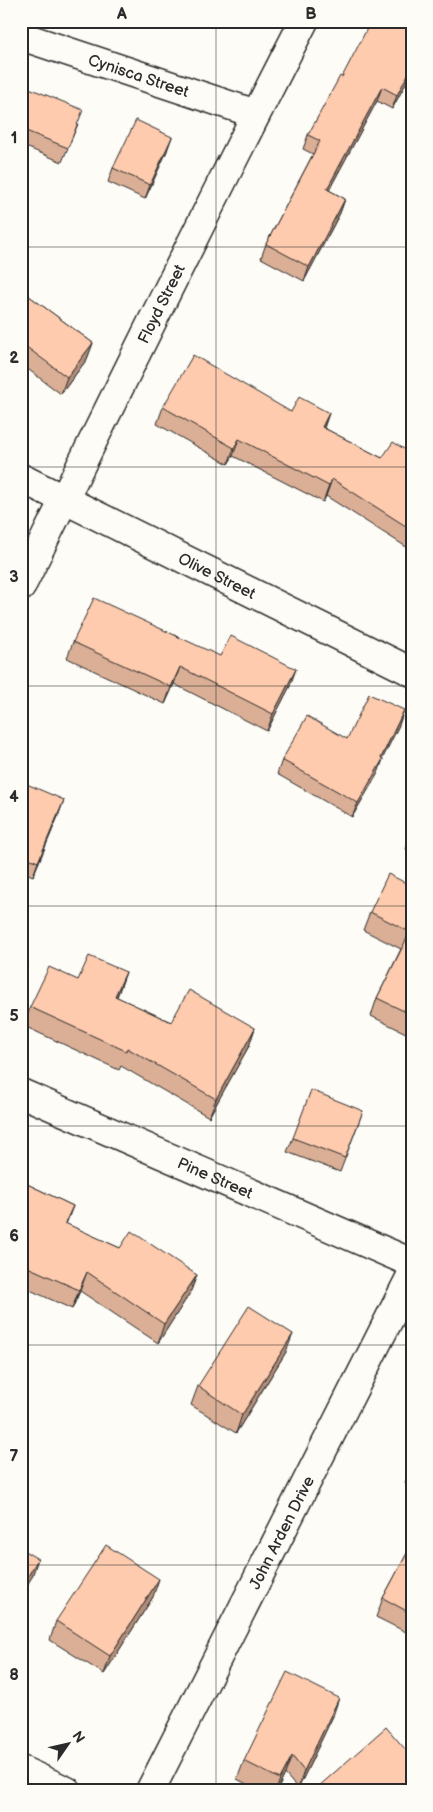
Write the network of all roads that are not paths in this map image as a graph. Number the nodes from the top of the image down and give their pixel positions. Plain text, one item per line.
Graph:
1 (304, 21) edge
2 (21, 36) edge
3 (256, 114) junction
4 (21, 478) edge
5 (64, 500) junction
6 (21, 587) edge
7 (412, 672) edge
8 (21, 1092) edge
9 (412, 1263) edge
10 (412, 1274) edge
11 (21, 1770) edge
12 (67, 1791) edge
13 (150, 1791) edge

1 - 3 street, Floyd Street
2 - 3 street, Cynisca Street
3 - 5 street, Floyd Street
4 - 5 street, Olive Street
5 - 6 street, Floyd Street
5 - 7 street, Olive Street
8 - 9 street, Pine Street
10 - 13 street, John Arden Drive
11 - 12 street

